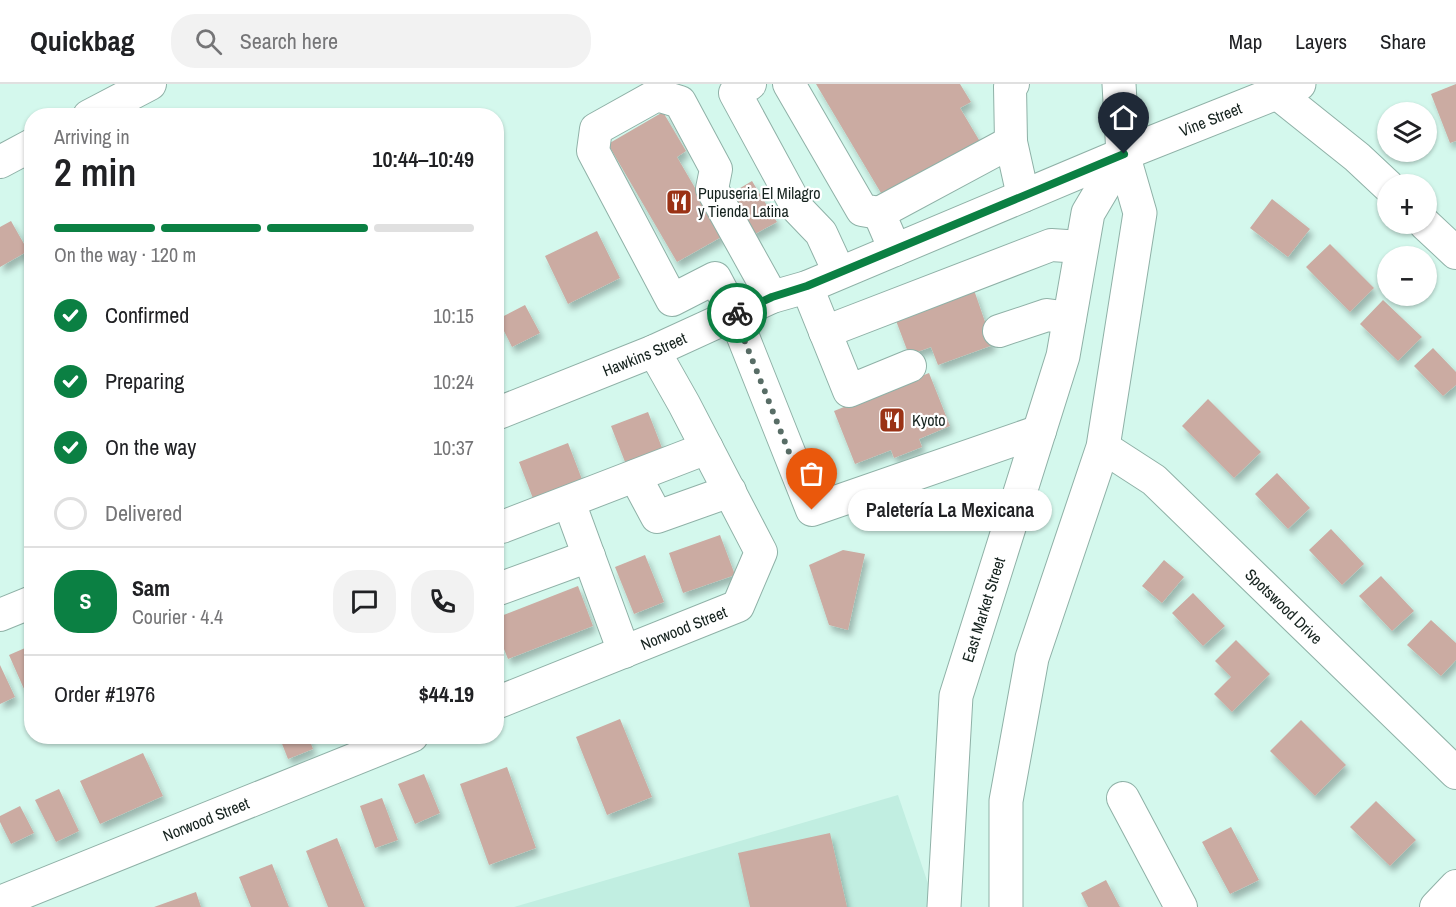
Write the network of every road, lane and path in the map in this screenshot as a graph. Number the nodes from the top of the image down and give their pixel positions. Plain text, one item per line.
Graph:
1 (150, 84) edge
2 (750, 84) edge
3 (789, 84) edge
4 (1119, 84) edge
5 (1008, 85) edge
6 (1283, 87) edge
7 (104, 108) edge
8 (1011, 142) junction
9 (24, 150) edge
10 (1124, 154) junction
11 (0, 162) edge
12 (1377, 176) edge
13 (1023, 196) junction
14 (879, 213) junction
15 (1435, 234) edge
16 (1082, 247) junction
17 (895, 250) junction
18 (1456, 254) edge
19 (839, 272) junction
20 (807, 286) junction
21 (772, 297) junction
22 (672, 300) junction
23 (734, 314) junction
24 (1070, 318) junction
25 (999, 331) dead end
26 (825, 332) junction
27 (689, 335) junction
28 (654, 351) junction
29 (910, 366) dead end
30 (504, 411) edge
31 (1040, 432) junction
32 (1103, 447) junction
33 (707, 448) junction
34 (635, 476) junction
35 (730, 491) junction
36 (569, 502) junction
37 (504, 521) edge
38 (590, 556) junction
39 (504, 588) edge
40 (24, 605) edge
41 (0, 615) edge
42 (624, 652) junction
43 (504, 700) edge
44 (392, 744) edge
45 (1456, 773) edge
46 (1123, 798) dead end
47 (1456, 886) edge
48 (0, 902) edge
49 (944, 907) edge
50 (1006, 907) edge
51 (1181, 907) edge
52 (1436, 907) edge

1 - 7 street
2 - 19 street
3 - 14 street
4 - 10 main road
5 - 8 street
6 - 10 main road, Vine Street
6 - 12 street
8 - 13 street
8 - 14 street
9 - 11 street
10 - 13 street, Hawkins Street
10 - 16 main road, East Market Street
10 - 32 main road
13 - 17 street, Hawkins Street
14 - 17 street
15 - 18 street
16 - 24 main road, East Market Street
16 - 26 street
17 - 19 street, Hawkins Street
19 - 20 street, Hawkins Street
20 - 21 street, Hawkins Street
20 - 26 street
21 - 22 street
21 - 23 street, Hawkins Street
22 - 23 street
22 - 27 street
23 - 27 street, Hawkins Street
23 - 31 street
24 - 25 street
24 - 31 main road, East Market Street
26 - 29 street
27 - 28 street, Hawkins Street
28 - 30 street, Hawkins Street
28 - 33 street, Norwood Street
31 - 49 main road, East Market Street
32 - 45 street, Spotswood Drive
32 - 50 main road
33 - 34 street
33 - 35 street, Norwood Street
34 - 35 street
34 - 36 street
35 - 42 street, Norwood Street
36 - 37 street
36 - 38 street
38 - 39 street
38 - 42 street
40 - 41 street
42 - 43 street, Norwood Street
44 - 48 street, Norwood Street
46 - 51 street
47 - 52 street

